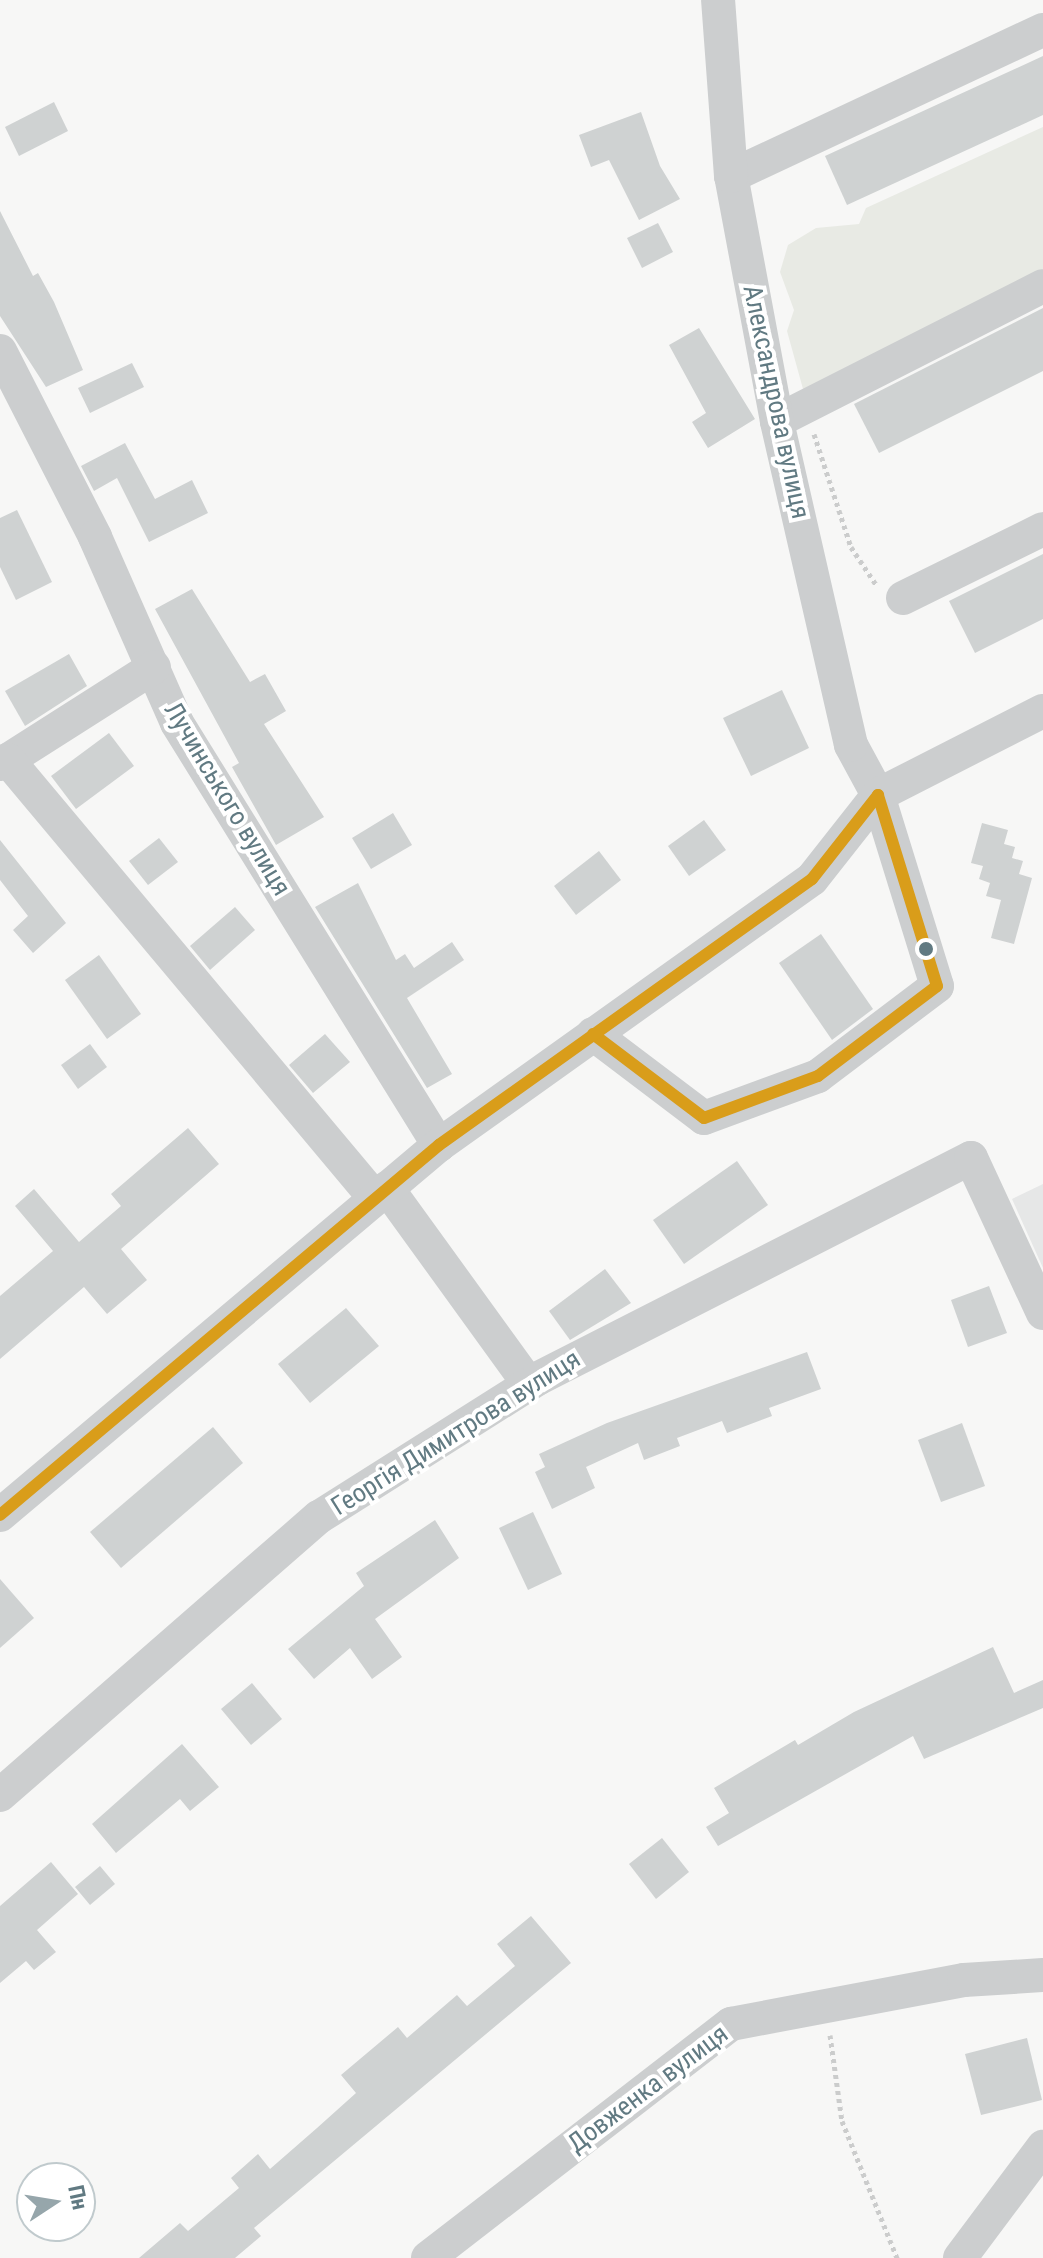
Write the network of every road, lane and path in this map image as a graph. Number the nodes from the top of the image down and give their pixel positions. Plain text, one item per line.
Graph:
1 (718, 0) edge
2 (1043, 30) edge
3 (731, 176) junction
4 (1043, 286) edge
5 (0, 351) edge
6 (791, 414) junction
7 (1043, 529) edge
8 (903, 598) joint
9 (154, 667) junction
10 (1043, 711) edge
11 (4, 762) edge
12 (878, 795) junction
13 (593, 1034) junction
14 (439, 1145) junction
15 (380, 1193) junction
16 (1043, 1313) edge
17 (528, 1383) junction
18 (0, 1515) edge
19 (0, 1795) edge
20 (1043, 1975) edge
21 (826, 2006) junction
22 (1043, 2147) edge
23 (428, 2258) edge
24 (897, 2258) edge
25 (960, 2258) edge

1 - 3 street, Александрова вулиця
2 - 3 street
3 - 6 street, Александрова вулиця
4 - 6 street
5 - 9 street, Лучинського вулиця
6 - 8 path
6 - 12 street, Александрова вулиця
7 - 8 street
9 - 11 street
9 - 14 street, Лучинського вулиця
10 - 12 street
11 - 15 street
12 - 13 street
12 - 13 street, Александрова вулиця
13 - 14 street
14 - 15 street
15 - 17 street
15 - 18 street
16 - 17 street, Георгія Димитрова вулиця
17 - 19 street, Георгія Димитрова вулиця
20 - 21 street, Довженка вулиця
21 - 23 street, Довженка вулиця
21 - 24 path
22 - 25 street

